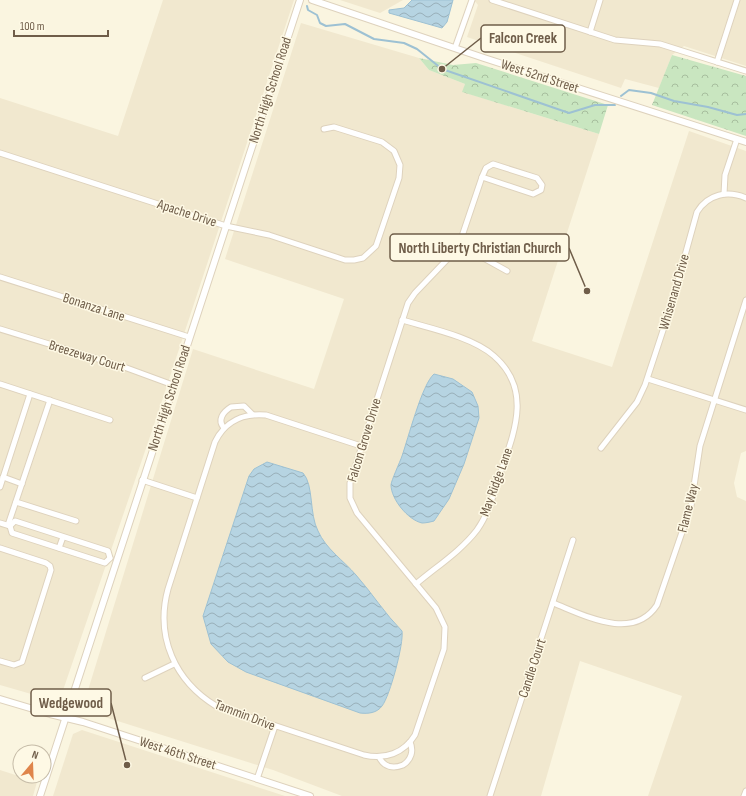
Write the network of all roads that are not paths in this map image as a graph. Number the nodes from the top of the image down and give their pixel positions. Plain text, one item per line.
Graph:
1 (300, 0) edge
2 (312, 0) edge
3 (472, 0) edge
4 (492, 0) edge
5 (600, 0) edge
6 (737, 0) edge
7 (590, 32) junction
8 (455, 48) junction
9 (717, 62) junction
10 (746, 71) edge
11 (324, 129) dead end
12 (737, 139) junction
13 (746, 142) edge
14 (0, 153) edge
15 (482, 177) junction
16 (724, 194) junction
17 (746, 198) edge
18 (226, 226) junction
19 (460, 245) junction
20 (507, 271) dead end
21 (0, 277) edge
22 (746, 300) edge
23 (402, 320) junction
24 (0, 329) edge
25 (188, 337) junction
26 (648, 378) junction
27 (0, 384) edge
28 (173, 385) junction
29 (30, 394) junction
30 (50, 400) junction
31 (715, 400) junction
32 (746, 410) edge
33 (252, 414) junction
34 (110, 420) dead end
35 (224, 428) junction
36 (361, 446) junction
37 (601, 448) dead end
38 (3, 477) junction
39 (142, 480) junction
40 (22, 484) junction
41 (0, 487) edge
42 (197, 498) junction
43 (16, 502) junction
44 (76, 521) dead end
45 (0, 523) edge
46 (9, 525) junction
47 (63, 537) junction
48 (573, 540) dead end
49 (0, 548) edge
50 (59, 548) junction
51 (110, 558) junction
52 (117, 560) junction
53 (416, 584) junction
54 (553, 603) junction
55 (0, 661) edge
56 (174, 664) junction
57 (145, 678) dead end
58 (0, 699) edge
59 (66, 718) junction
60 (274, 726) junction
61 (410, 742) junction
62 (379, 757) junction
63 (257, 779) junction
64 (746, 791) edge
65 (40, 796) edge
66 (310, 796) edge
67 (490, 796) edge
68 (744, 796) edge

1 - 18 street, North High School Road
2 - 8 street, West 52nd Street
3 - 8 street
4 - 7 street
5 - 7 street
6 - 9 street
7 - 9 street
8 - 12 street, West 52nd Street
9 - 10 street
11 - 18 street, Apache Drive
12 - 13 street, West 52nd Street
12 - 16 street
14 - 18 street, Apache Drive
15 - 15 street
15 - 19 street, Falcon Grove Drive
16 - 17 street
16 - 26 street, Whisenand Drive
18 - 25 street, North High School Road
19 - 20 street
19 - 23 street, Falcon Grove Drive
21 - 25 street, Bonanza Lane
22 - 31 street, Flame Way
23 - 36 street, Falcon Grove Drive
23 - 53 street, May Ridge Lane
24 - 28 street, Breezeway Court
25 - 28 street, North High School Road
26 - 31 street
26 - 37 street, Whisenand Drive
27 - 29 street
28 - 39 street, North High School Road
29 - 30 street
29 - 38 street
30 - 34 street
30 - 40 street
31 - 32 street
31 - 54 street, Flame Way
33 - 35 street
33 - 35 street
33 - 36 street
35 - 42 street, Tammin Drive
36 - 53 street, Falcon Grove Drive
38 - 40 street
38 - 41 street
39 - 42 street
39 - 52 street, North High School Road
40 - 43 street
42 - 56 street, Tammin Drive
43 - 44 street
43 - 46 street
45 - 46 street
46 - 47 street
46 - 50 street
47 - 50 street
47 - 51 street
48 - 54 street, Candle Court
49 - 55 street
50 - 51 street
51 - 52 street
52 - 59 street, North High School Road
53 - 61 street, Falcon Grove Drive
54 - 67 street, Candle Court
56 - 57 street
56 - 60 street, Tammin Drive
58 - 59 street, West 46th Street
59 - 63 street, West 46th Street
59 - 65 street, North High School Road
60 - 62 street, Tammin Drive
60 - 63 street
61 - 62 street
61 - 62 street, Falcon Grove Drive
63 - 66 street, West 46th Street
64 - 68 street

